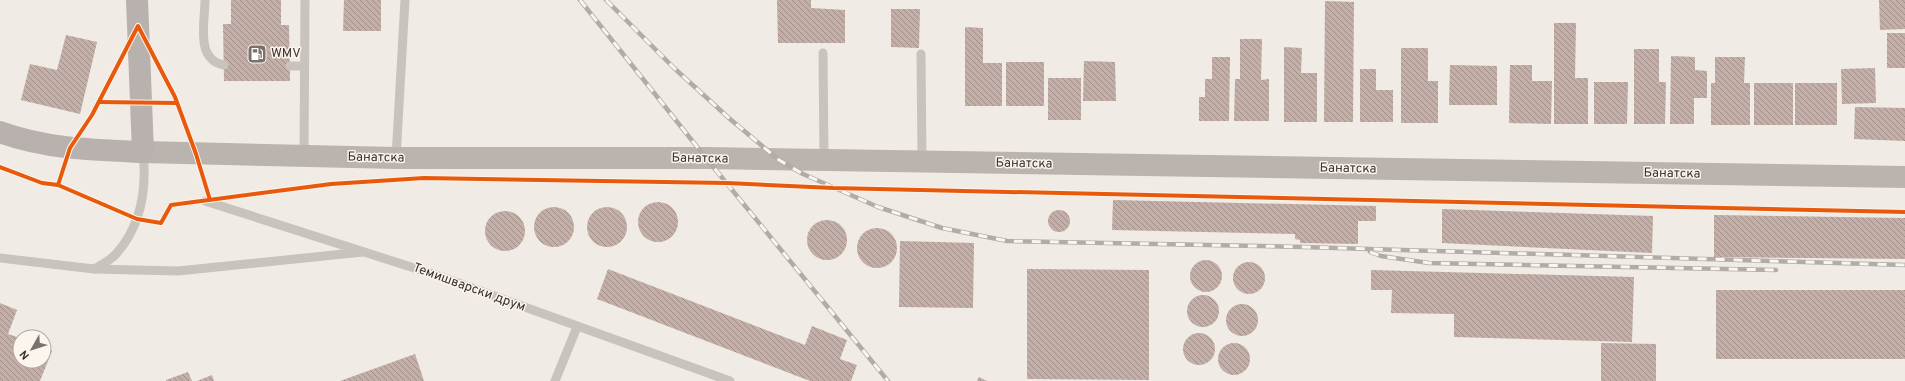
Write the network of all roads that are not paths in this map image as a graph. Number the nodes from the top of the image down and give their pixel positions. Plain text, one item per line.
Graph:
1 (137, 0) edge
2 (205, 0) edge
3 (305, 0) edge
4 (405, 0) edge
5 (823, 53) dead end
6 (921, 54) dead end
7 (224, 65) dead end
8 (290, 66) dead end
9 (304, 66) junction
10 (0, 132) edge
11 (144, 152) junction
12 (304, 156) junction
13 (396, 158) junction
14 (824, 161) junction
15 (922, 162) junction
16 (1905, 177) edge
17 (205, 201) dead end
18 (366, 252) junction
19 (0, 258) edge
20 (94, 270) junction
21 (577, 327) junction
22 (555, 381) edge
23 (730, 381) edge

1 - 11 main road
2 - 7 lane
3 - 9 lane
4 - 13 lane
5 - 14 lane
6 - 15 lane
8 - 9 lane
9 - 12 lane
10 - 11 main road
11 - 12 main road, Банатска
11 - 20 lane
12 - 13 main road, Банатска
13 - 14 main road, Банатска
14 - 15 main road, Банатска
15 - 16 main road, Банатска
17 - 18 lane, Темишварски друм
18 - 20 lane
18 - 21 lane, Темишварски друм
19 - 20 lane
21 - 22 lane
21 - 23 lane, Темишварски друм

